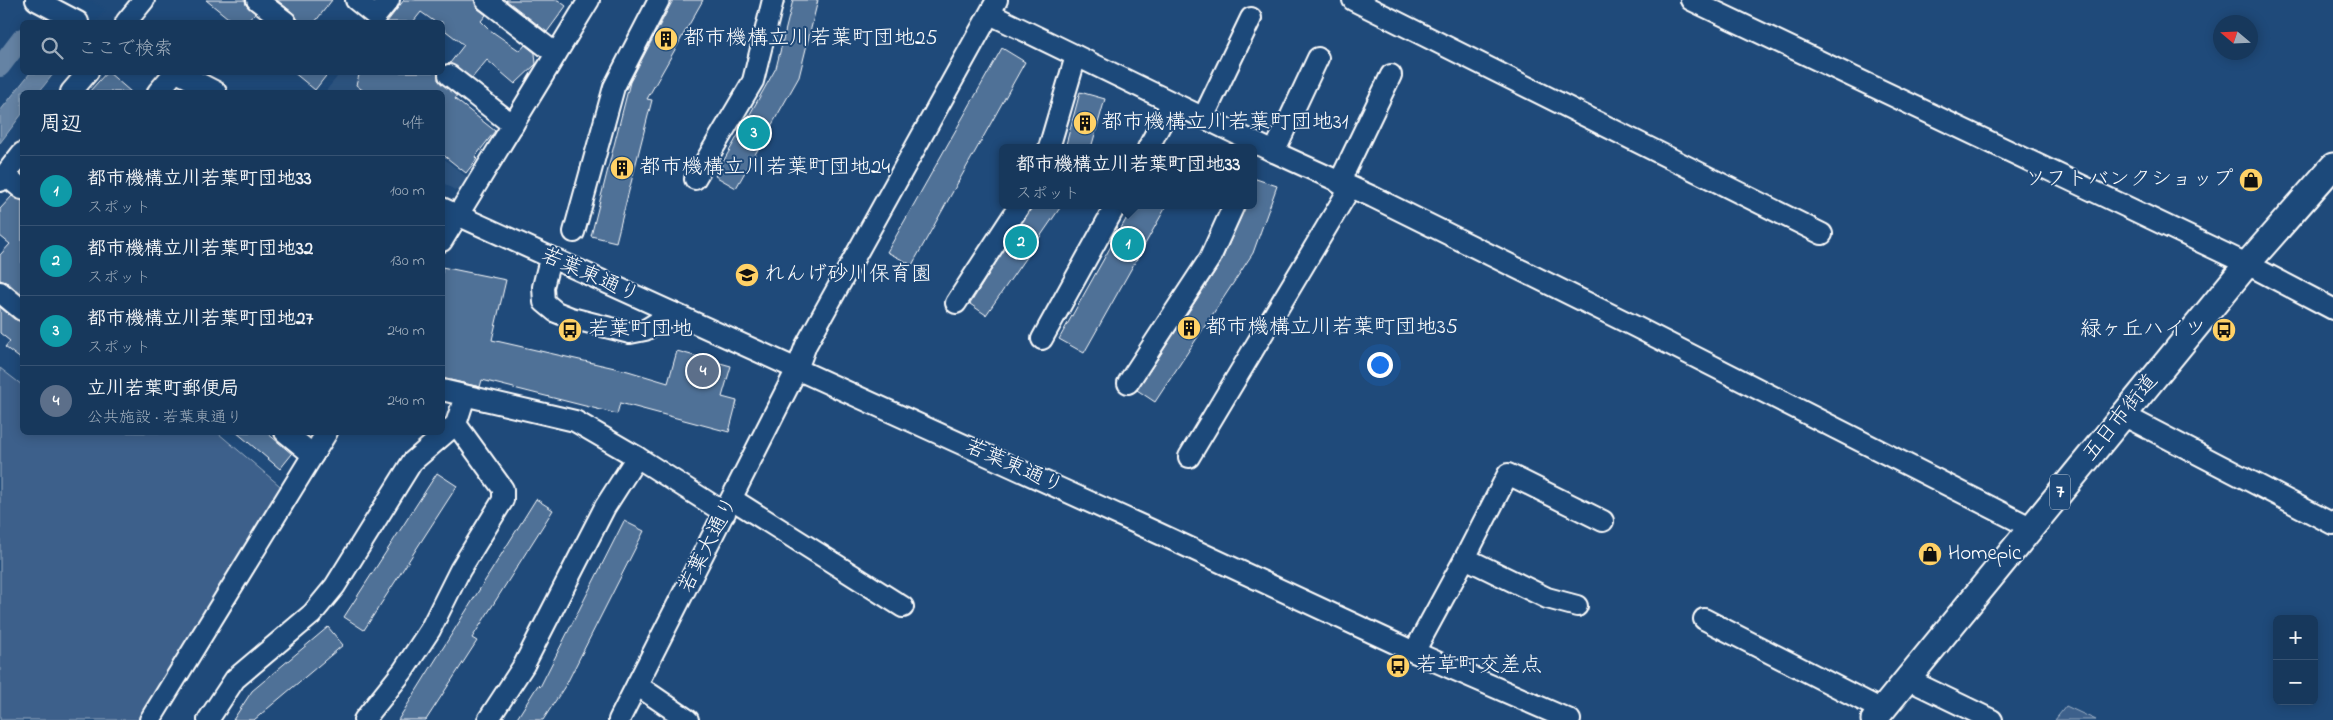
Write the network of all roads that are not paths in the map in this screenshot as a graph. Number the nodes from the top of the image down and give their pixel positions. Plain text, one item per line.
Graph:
1 (36, 0) edge
2 (144, 0) edge
3 (256, 0) edge
4 (356, 0) edge
5 (388, 0) edge
6 (486, 0) edge
7 (589, 0) edge
8 (659, 0) edge
9 (773, 0) edge
10 (1353, 0) edge
11 (1691, 0) edge
12 (993, 7) edge
13 (69, 18) edge
14 (1251, 18) dead end
15 (128, 20) edge
16 (283, 20) edge
17 (556, 54) junction
18 (1076, 56) junction
19 (1318, 58) dead end
20 (86, 75) edge
21 (173, 75) edge
22 (182, 75) edge
23 (1391, 75) dead end
24 (449, 76) dead end
25 (74, 90) edge
26 (160, 90) edge
27 (212, 90) edge
28 (1172, 104) junction
29 (1203, 118) junction
30 (512, 125) junction
31 (1050, 144) edge
32 (1150, 144) edge
33 (1247, 144) edge
34 (1262, 153) edge
35 (20, 156) edge
36 (2333, 166) edge
37 (2, 178) edge
38 (695, 179) dead end
39 (1345, 186) junction
40 (20, 188) edge
41 (1017, 209) edge
42 (1114, 209) edge
43 (1232, 209) edge
44 (450, 212) edge
45 (445, 230) edge
46 (574, 232) dead end
47 (1822, 234) dead end
48 (550, 259) junction
49 (2247, 264) junction
50 (0, 292) edge
51 (956, 302) dead end
52 (20, 308) edge
53 (2333, 309) edge
54 (673, 313) junction
55 (1042, 339) dead end
56 (797, 369) junction
57 (1128, 383) dead end
58 (445, 391) edge
59 (465, 396) junction
60 (2123, 415) junction
61 (456, 424) junction
62 (445, 434) edge
63 (289, 435) edge
64 (325, 435) edge
65 (443, 435) edge
66 (312, 455) junction
67 (637, 457) junction
68 (1189, 457) dead end
69 (728, 507) junction
70 (1603, 521) dead end
71 (2333, 524) edge
72 (2032, 528) junction
73 (1465, 558) junction
74 (904, 606) dead end
75 (1577, 606) dead end
76 (1704, 619) dead end
77 (1414, 652) junction
78 (1907, 679) junction
79 (637, 685) junction
80 (1878, 715) edge
81 (150, 720) edge
82 (208, 720) edge
83 (364, 720) edge
84 (488, 720) edge
85 (618, 720) edge
86 (688, 720) edge
87 (1570, 720) edge
88 (1992, 720) edge

1 - 13 street
2 - 15 street
3 - 16 street
4 - 5 street
6 - 17 street
7 - 17 street
8 - 46 street
9 - 38 street
10 - 47 street
11 - 49 street
12 - 18 street
12 - 56 street, 若葉大通り
14 - 29 street
17 - 30 street
18 - 28 street
18 - 31 street
19 - 34 street
20 - 25 street
21 - 26 street
22 - 27 street
23 - 39 street
24 - 30 street
28 - 29 street
28 - 32 street
29 - 33 street
30 - 44 street
34 - 39 street
35 - 37 street
36 - 49 main road, 五日市街道 / 7
37 - 40 street
39 - 68 street
39 - 72 street
41 - 51 street
42 - 55 street
43 - 57 street
44 - 45 street
44 - 48 street, 若葉東通り
48 - 54 street, 若葉東通り
48 - 54 street
49 - 53 street
49 - 60 main road, 五日市街道 / 7
50 - 52 street
54 - 56 street, 若葉東通り
56 - 69 street, 若葉大通り
56 - 77 street, 若葉東通り
58 - 59 street
59 - 61 street
59 - 67 street
60 - 71 street
60 - 72 main road, 五日市街道 / 7
61 - 62 street
61 - 83 street
63 - 66 street
64 - 66 street
65 - 82 street
66 - 81 street
67 - 69 street
67 - 84 street
69 - 74 street
69 - 79 street, 若葉大通り
70 - 73 street
72 - 78 main road, 五日市街道 / 7
73 - 75 street
73 - 77 street
76 - 80 street
77 - 87 street, 若葉東通り
78 - 80 main road, 五日市街道 / 7
78 - 88 street
79 - 85 street, 若葉大通り
79 - 86 street

